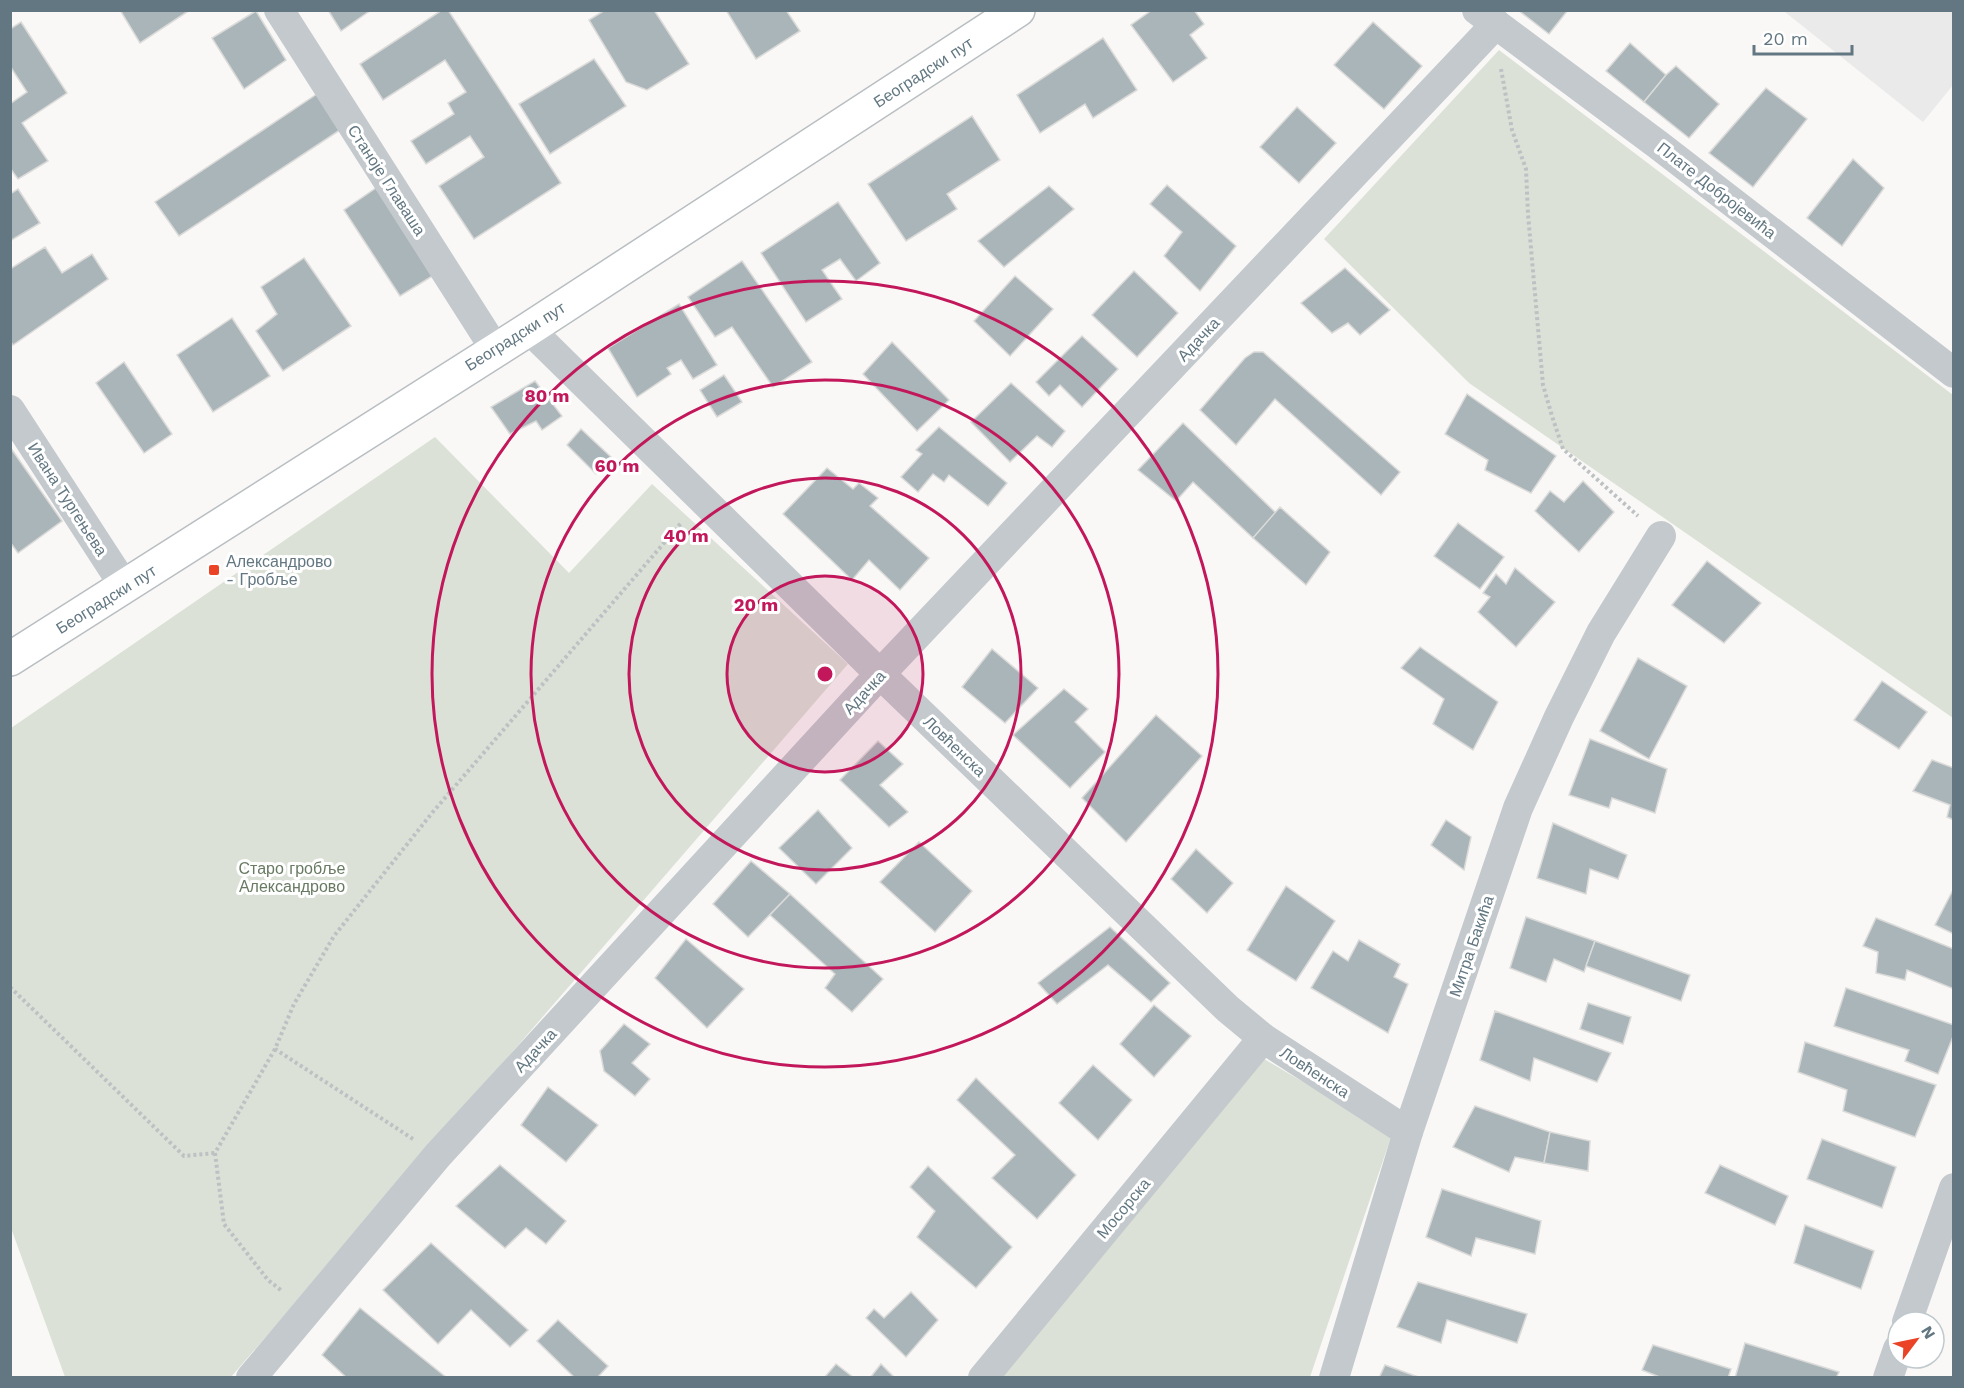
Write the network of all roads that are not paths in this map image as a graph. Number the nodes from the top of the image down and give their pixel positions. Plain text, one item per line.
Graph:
1 (279, 10) edge
2 (1018, 10) edge
3 (1486, 17) edge
4 (529, 328) junction
5 (495, 349) junction
6 (1953, 373) edge
7 (10, 410) edge
8 (1660, 536) road end
9 (125, 587) junction
10 (10, 659) edge
11 (880, 674) junction
12 (1263, 1038) junction
13 (1408, 1132) junction
14 (1953, 1188) edge
15 (1911, 1310) edge
16 (251, 1377) edge
17 (983, 1377) edge
18 (1334, 1377) edge

1 - 5 street, Станоје Главаша
2 - 4 main road, Београдски пут
3 - 6 street, Плате Добројевића
3 - 11 street, Адачка
4 - 5 main road, Београдски пут
4 - 11 street, Ловћенска
5 - 9 main road, Београдски пут
7 - 9 street, Ивана Тургењева
8 - 13 street, Митра Бакића
9 - 10 main road, Београдски пут
11 - 12 street, Ловћенска
11 - 16 street, Адачка
12 - 13 street, Ловћенска
12 - 17 street, Мосорска
13 - 18 street, Митра Бакића
14 - 15 street

